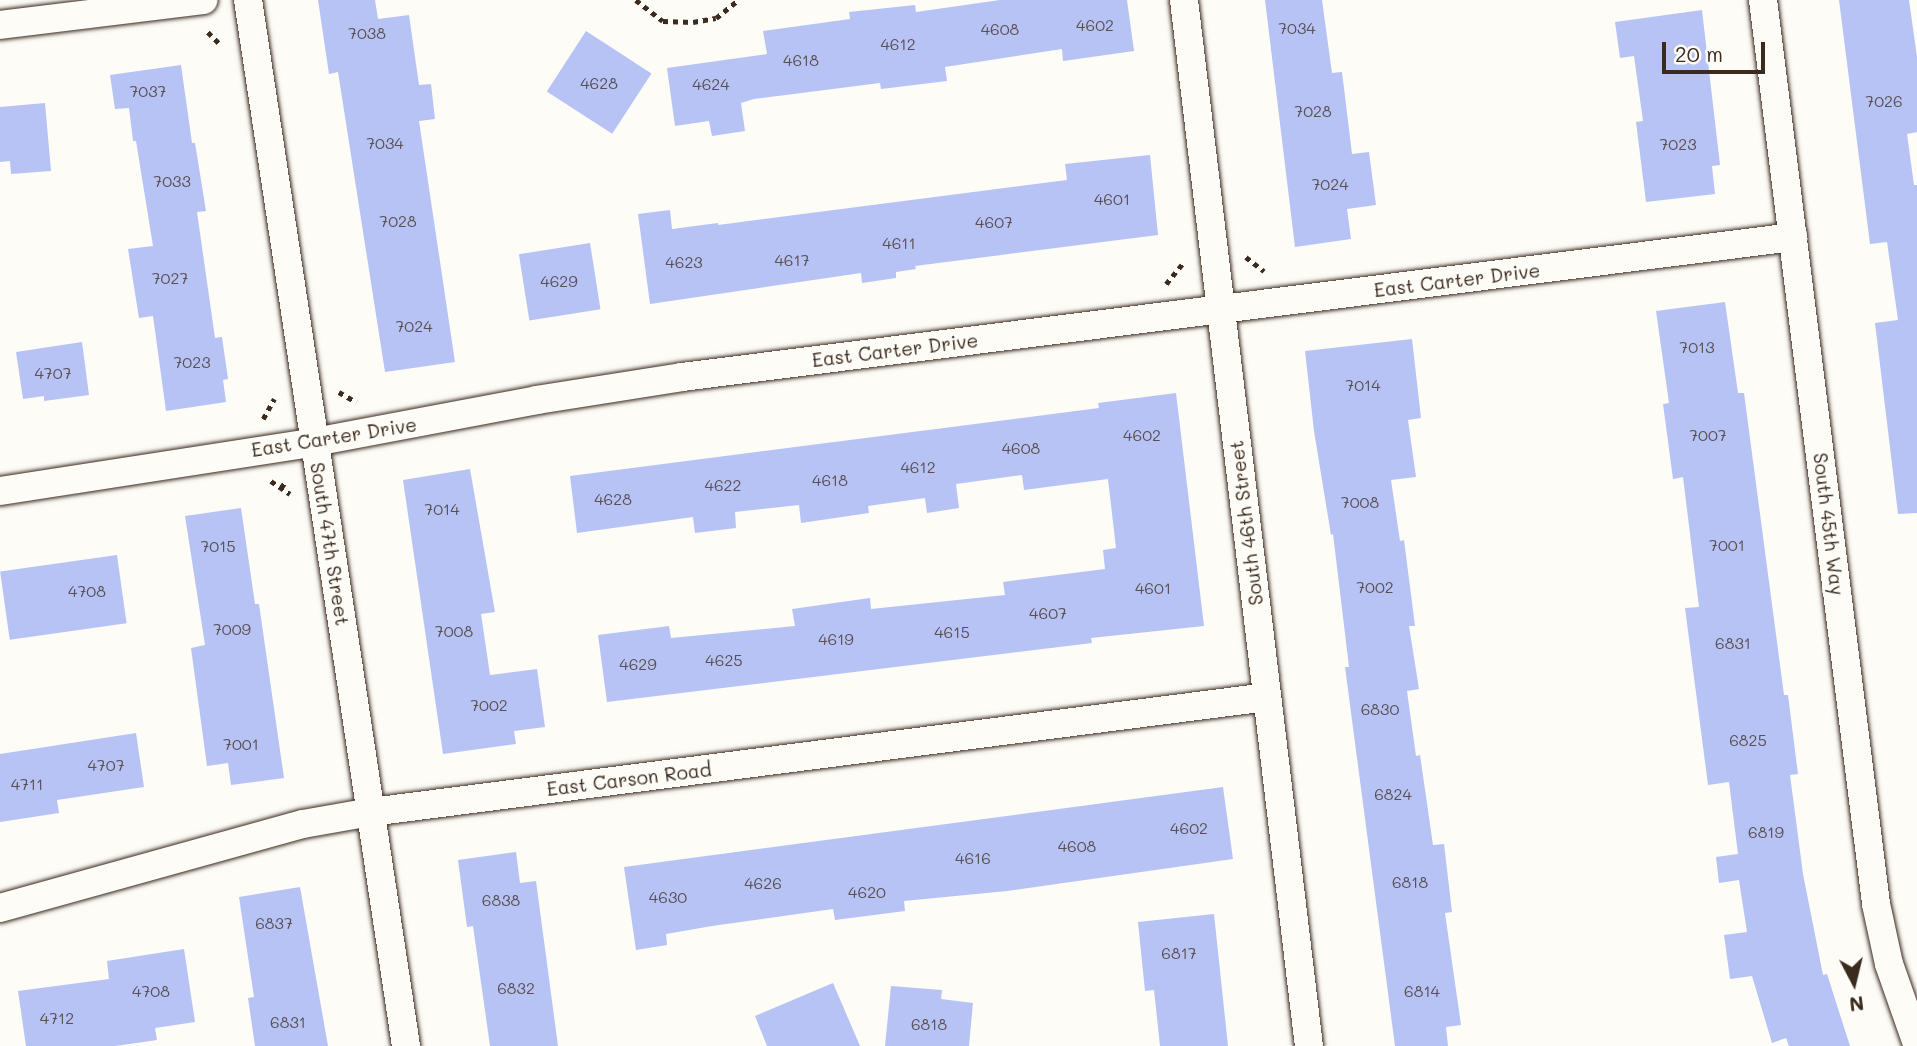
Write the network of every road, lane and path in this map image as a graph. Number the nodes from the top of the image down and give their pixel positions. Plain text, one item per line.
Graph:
1 (204, 0) edge
2 (248, 0) edge
3 (636, 0) edge
4 (738, 0) edge
5 (1184, 0) edge
6 (1763, 0) edge
7 (0, 25) edge
8 (1793, 237) junction
9 (1183, 260) dead end
10 (1164, 287) dead end
11 (1221, 309) junction
12 (274, 390) dead end
13 (346, 396) dead end
14 (341, 402) dead end
15 (268, 412) junction
16 (274, 415) dead end
17 (250, 422) dead end
18 (315, 442) junction
19 (285, 482) dead end
20 (281, 488) dead end
21 (0, 491) edge
22 (1267, 697) junction
23 (371, 812) junction
24 (0, 908) edge
25 (1917, 1044) edge
26 (407, 1046) edge
27 (1309, 1046) edge

1 - 7 street
2 - 18 street, South 47th Street
3 - 4 path
5 - 11 street, South 46th Street
6 - 8 street, South 45th Way
8 - 11 street, East Carter Drive
8 - 25 street, South 45th Way
9 - 10 path
11 - 18 street, East Carter Drive
11 - 22 street, South 46th Street
12 - 15 path
13 - 14 path
15 - 16 path
15 - 17 path
18 - 21 street, East Carter Drive
18 - 23 street, South 47th Street
19 - 20 path
22 - 23 street, East Carson Road
22 - 27 street, South 46th Street
23 - 24 street, East Carson Road
23 - 26 street, South 47th Street

